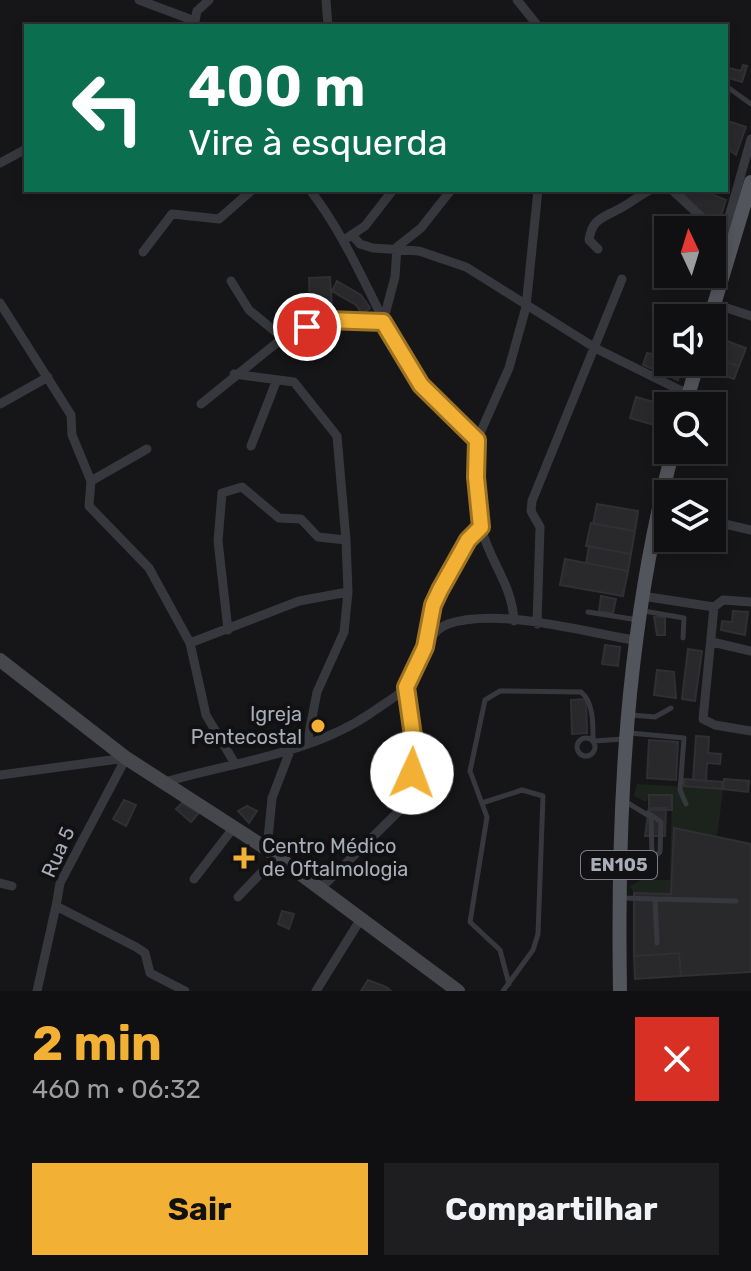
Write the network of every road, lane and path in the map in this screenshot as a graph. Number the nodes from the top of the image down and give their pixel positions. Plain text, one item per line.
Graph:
1 (139, 0) edge
2 (209, 0) edge
3 (326, 0) edge
4 (517, 0) edge
5 (194, 24) edge
6 (328, 24) edge
7 (536, 24) edge
8 (728, 87) edge
9 (751, 104) edge
10 (751, 139) edge
11 (24, 150) edge
12 (745, 161) edge
13 (0, 163) edge
14 (751, 182) edge
15 (250, 192) edge
16 (312, 192) edge
17 (391, 192) edge
18 (449, 192) edge
19 (538, 192) edge
20 (647, 192) edge
21 (674, 192) edge
22 (348, 237) junction
23 (728, 242) junction
24 (397, 247) junction
25 (598, 249) dead end
26 (143, 252) dead end
27 (622, 279) dead end
28 (231, 281) dead end
29 (0, 303) edge
30 (714, 304) edge
31 (526, 307) junction
32 (726, 313) edge
33 (751, 316) edge
34 (383, 322) junction
35 (282, 337) junction
36 (597, 349) junction
37 (234, 374) junction
38 (48, 377) junction
39 (276, 382) junction
40 (672, 392) edge
41 (0, 404) edge
42 (201, 404) dead end
43 (477, 440) junction
44 (251, 446) dead end
45 (147, 449) dead end
46 (91, 481) junction
47 (726, 524) edge
48 (481, 527) junction
49 (751, 530) edge
50 (346, 540) junction
51 (654, 549) edge
52 (348, 592) junction
53 (751, 602) edge
54 (714, 607) junction
55 (640, 609) junction
56 (588, 612) dead end
57 (514, 621) junction
58 (537, 624) junction
59 (228, 630) junction
60 (683, 638) dead end
61 (634, 640) junction
62 (712, 642) junction
63 (190, 643) junction
64 (425, 647) junction
65 (751, 651) edge
66 (0, 660) edge
67 (406, 687) junction
68 (671, 708) dead end
69 (626, 714) junction
70 (751, 731) edge
71 (625, 736) junction
72 (307, 744) junction
73 (290, 751) junction
74 (126, 758) junction
75 (234, 762) junction
76 (0, 775) edge
77 (165, 782) junction
78 (621, 800) junction
79 (482, 803) junction
80 (686, 804) dead end
81 (234, 827) junction
82 (272, 852) junction
83 (619, 873) junction
84 (194, 879) dead end
85 (0, 883) edge
86 (12, 886) dead end
87 (321, 888) junction
88 (238, 897) dead end
89 (618, 898) junction
90 (655, 899) junction
91 (736, 901) dead end
92 (56, 906) junction
93 (362, 917) junction
94 (657, 943) dead end
95 (509, 984) junction
96 (37, 991) edge
97 (185, 991) edge
98 (316, 991) edge
99 (458, 991) edge
100 (503, 991) edge
101 (620, 991) edge

1 - 5 street
2 - 5 street
3 - 6 street
4 - 7 street
8 - 9 lane
10 - 12 street
11 - 13 street
12 - 23 street
14 - 23 main road
15 - 26 street
16 - 22 street
17 - 22 street
18 - 24 street
19 - 31 street
20 - 25 street
21 - 23 street
22 - 24 street
22 - 34 street
23 - 30 main road
24 - 31 street
24 - 34 street
27 - 36 street
28 - 35 street
29 - 38 street
31 - 36 street
31 - 43 street
32 - 33 street
34 - 35 street
34 - 43 street
35 - 37 street
36 - 40 street
36 - 58 street
37 - 39 street
37 - 42 street
38 - 41 street
38 - 46 street
39 - 44 street
39 - 50 street
43 - 48 street
45 - 46 street
46 - 63 street
47 - 49 street
48 - 57 street
48 - 64 street
50 - 52 street
50 - 59 street
51 - 55 main road, EN105
52 - 59 street
52 - 72 street
53 - 54 street
54 - 55 street
54 - 62 street
55 - 56 lane
55 - 60 lane
55 - 61 main road, EN105
57 - 58 street
57 - 64 street
58 - 61 street
59 - 63 street
61 - 69 main road, EN105
62 - 65 street
62 - 70 street
63 - 75 street
64 - 67 street
66 - 74 main road
67 - 72 street
67 - 87 street
68 - 69 lane
69 - 71 main road, EN105
71 - 78 main road, EN105
71 - 79 lane
71 - 80 lane
72 - 73 street
73 - 75 street
73 - 82 street
74 - 76 street
74 - 77 main road
74 - 92 street, Rua 5
75 - 77 street
77 - 81 main road
78 - 83 main road, EN105
78 - 83 lane
79 - 95 lane
79 - 95 lane
81 - 82 main road
81 - 84 street
82 - 87 main road
82 - 88 street
83 - 89 main road, EN105
85 - 86 street
87 - 93 main road
89 - 90 lane
89 - 101 main road, EN105
90 - 91 lane
90 - 94 lane
92 - 96 street
92 - 97 street, Rua 5
93 - 98 street
93 - 99 main road
95 - 100 lane

